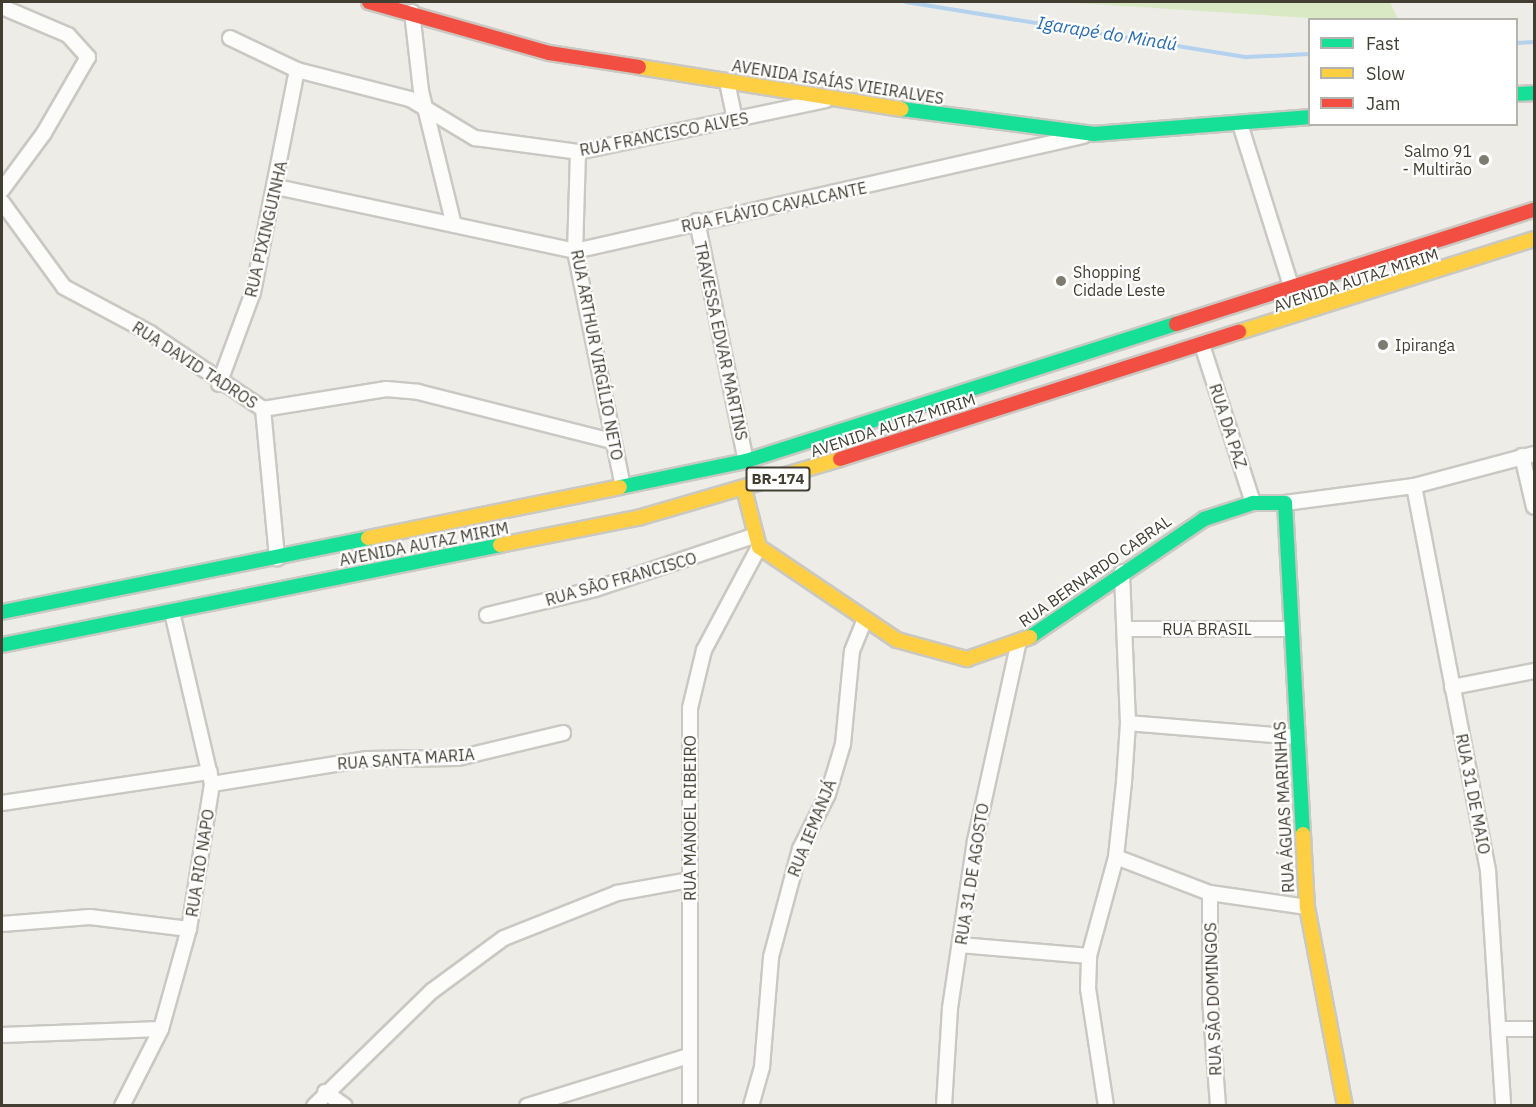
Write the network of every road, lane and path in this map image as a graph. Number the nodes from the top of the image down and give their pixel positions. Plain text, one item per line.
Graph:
1 (369, 2) edge
2 (2, 6) edge
3 (411, 7) edge
4 (230, 38) dead end
5 (297, 70) junction
6 (727, 82) junction
7 (1534, 93) edge
8 (1518, 94) edge
9 (831, 99) junction
10 (425, 107) junction
11 (1308, 117) edge
12 (735, 120) junction
13 (1240, 124) junction
14 (1094, 134) junction
15 (578, 152) junction
16 (277, 187) junction
17 (2, 190) edge
18 (2, 202) edge
19 (1534, 210) edge
20 (697, 221) junction
21 (454, 225) junction
22 (1534, 239) edge
23 (575, 251) junction
24 (1291, 286) junction
25 (1203, 348) junction
26 (219, 384) junction
27 (263, 409) junction
28 (611, 441) junction
29 (1528, 455) edge
30 (746, 461) junction
31 (623, 486) junction
32 (1414, 486) junction
33 (744, 489) junction
34 (1254, 503) junction
35 (1285, 503) junction
36 (1534, 507) edge
37 (756, 541) junction
38 (277, 558) junction
39 (1122, 572) junction
40 (2, 612) edge
41 (172, 612) junction
42 (487, 615) dead end
43 (864, 622) junction
44 (1126, 629) junction
45 (1288, 629) junction
46 (2, 645) edge
47 (1018, 645) junction
48 (1534, 671) edge
49 (1452, 687) junction
50 (1128, 723) junction
51 (563, 733) dead end
52 (1297, 737) junction
53 (211, 778) junction
54 (2, 803) edge
55 (1116, 857) junction
56 (689, 880) junction
57 (1210, 893) junction
58 (1307, 907) junction
59 (2, 924) edge
60 (189, 929) junction
61 (961, 945) junction
62 (1089, 956) junction
63 (161, 1029) junction
64 (1500, 1029) junction
65 (1534, 1029) edge
66 (2, 1035) edge
67 (689, 1056) junction
68 (325, 1092) junction
69 (122, 1106) edge
70 (314, 1106) edge
71 (345, 1106) edge
72 (527, 1106) edge
73 (690, 1106) edge
74 (751, 1106) edge
75 (944, 1106) edge
76 (1106, 1106) edge
77 (1218, 1106) edge
78 (1345, 1106) edge
79 (1503, 1106) edge

1 - 3 main road, AVENIDA ISAÍAS VIEIRALVES
2 - 17 street
3 - 6 main road, AVENIDA ISAÍAS VIEIRALVES
3 - 10 street
4 - 5 street, RUA FRANCISCO ALVES
5 - 10 street, RUA FRANCISCO ALVES
5 - 16 street, RUA PIXINGUINHA
6 - 9 main road, AVENIDA ISAÍAS VIEIRALVES
6 - 12 street
7 - 8 main road
9 - 12 street, RUA FRANCISCO ALVES
9 - 14 main road, AVENIDA ISAÍAS VIEIRALVES
10 - 15 street, RUA FRANCISCO ALVES
10 - 21 street
11 - 13 main road, AVENIDA ISAÍAS VIEIRALVES
12 - 15 street, RUA FRANCISCO ALVES
13 - 14 main road, AVENIDA ISAÍAS VIEIRALVES
13 - 24 street
14 - 20 street, RUA FLÁVIO CAVALCANTE
15 - 23 street, RUA ARTHUR VIRGÍLIO NETO
16 - 21 street, RUA FLÁVIO CAVALCANTE
16 - 26 street, RUA PIXINGUINHA
18 - 26 street, RUA DAVID TADROS
19 - 24 main road, AVENIDA AUTAZ MIRIM / BR-174
20 - 23 street, RUA FLÁVIO CAVALCANTE
20 - 30 street, TRAVESSA EDVAR MARTINS
21 - 23 street, RUA FLÁVIO CAVALCANTE
22 - 25 main road, AVENIDA AUTAZ MIRIM / BR-174
23 - 28 street, RUA ARTHUR VIRGÍLIO NETO
24 - 30 main road, AVENIDA AUTAZ MIRIM / BR-174
25 - 33 main road, AVENIDA AUTAZ MIRIM / BR-174
25 - 34 street, RUA DA PAZ
26 - 27 street, RUA DAVID TADROS
27 - 28 street, RUA DAVID TADROS
27 - 38 street
28 - 31 street, RUA ARTHUR VIRGÍLIO NETO
29 - 32 street, RUA BERNARDO CABRAL
29 - 36 street
30 - 31 main road, AVENIDA AUTAZ MIRIM / BR-174
31 - 38 main road, AVENIDA AUTAZ MIRIM / BR-174
32 - 35 street, RUA BERNARDO CABRAL
32 - 49 street, RUA 31 DE MAIO
33 - 37 main road
33 - 41 main road, AVENIDA AUTAZ MIRIM / BR-174
34 - 35 main road, RUA BERNARDO CABRAL
34 - 39 main road, RUA BERNARDO CABRAL
35 - 45 main road, RUA ÁGUAS MARINHAS
37 - 42 street, RUA SÃO FRANCISCO
37 - 43 main road, RUA BERNARDO CABRAL
37 - 56 street, RUA MANOEL RIBEIRO
38 - 40 main road, AVENIDA AUTAZ MIRIM / BR-174
39 - 44 street
39 - 47 main road, RUA BERNARDO CABRAL
41 - 46 main road, AVENIDA AUTAZ MIRIM / BR-174
41 - 53 street, RUA RIO NAPO
43 - 47 main road, RUA BERNARDO CABRAL
43 - 74 street, RUA IEMANJÁ
44 - 45 street, RUA BRASIL
44 - 50 street
45 - 52 main road, RUA ÁGUAS MARINHAS
47 - 61 street, RUA 31 DE AGOSTO
48 - 49 street
49 - 64 street, RUA 31 DE MAIO
50 - 52 street
50 - 55 street
51 - 53 street, RUA SANTA MARIA
52 - 58 main road, RUA ÁGUAS MARINHAS
53 - 54 street, RUA SANTA MARIA
53 - 60 street, RUA RIO NAPO
55 - 57 street
55 - 62 street
56 - 67 street, RUA MANOEL RIBEIRO
56 - 68 street
57 - 58 street
57 - 77 street, RUA SÃO DOMINGOS
58 - 78 main road, RUA ÁGUAS MARINHAS
59 - 60 street
60 - 63 street, RUA RIO NAPO
61 - 62 street
61 - 75 street, RUA 31 DE AGOSTO
62 - 76 street
63 - 66 street
63 - 69 street, RUA RIO NAPO
64 - 65 street
64 - 79 street, RUA 31 DE MAIO
67 - 72 street
67 - 73 street, RUA MANOEL RIBEIRO
68 - 70 street
68 - 71 street

